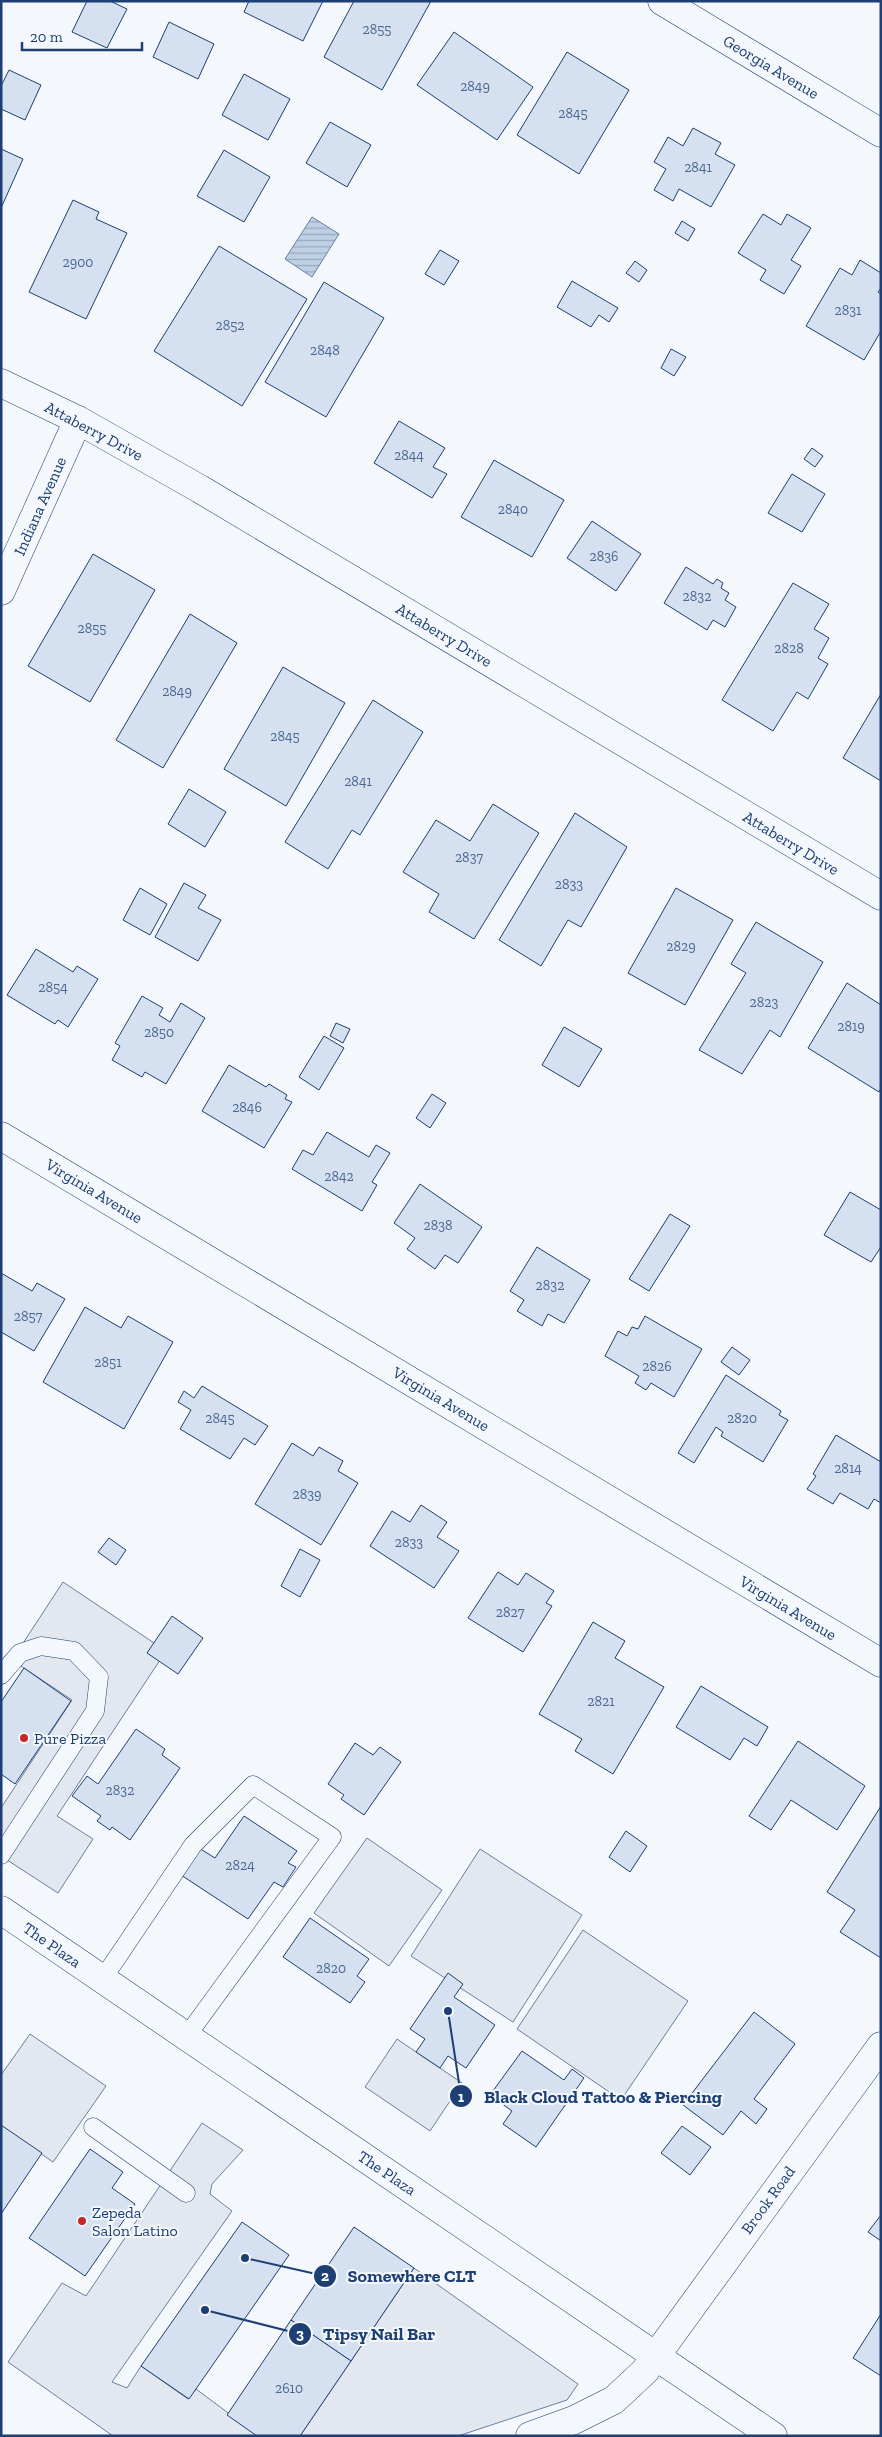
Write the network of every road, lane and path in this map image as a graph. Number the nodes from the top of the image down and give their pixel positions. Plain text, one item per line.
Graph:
1 (662, 1) edge
2 (881, 133) edge
3 (1, 383) edge
4 (78, 420) junction
5 (1, 591) edge
6 (881, 896) edge
7 (1, 1136) edge
8 (881, 1663) edge
9 (1, 1675) edge
10 (1, 1855) edge
11 (1, 1910) edge
12 (102, 1980) junction
13 (186, 2037) junction
14 (881, 2046) edge
15 (92, 2127) dead end
16 (186, 2193) dead end
17 (657, 2356) junction
18 (530, 2436) edge
19 (773, 2436) edge

1 - 2 street, Georgia Avenue
3 - 4 street, Attaberry Drive
4 - 5 street, Indiana Avenue
4 - 6 street, Attaberry Drive
7 - 8 street, Virginia Avenue
9 - 10 lane
11 - 12 street, The Plaza
12 - 13 street, The Plaza
12 - 13 lane
13 - 17 street, The Plaza
14 - 17 street, Brook Road
15 - 16 lane
17 - 18 street, Brook Road
17 - 19 street, The Plaza

